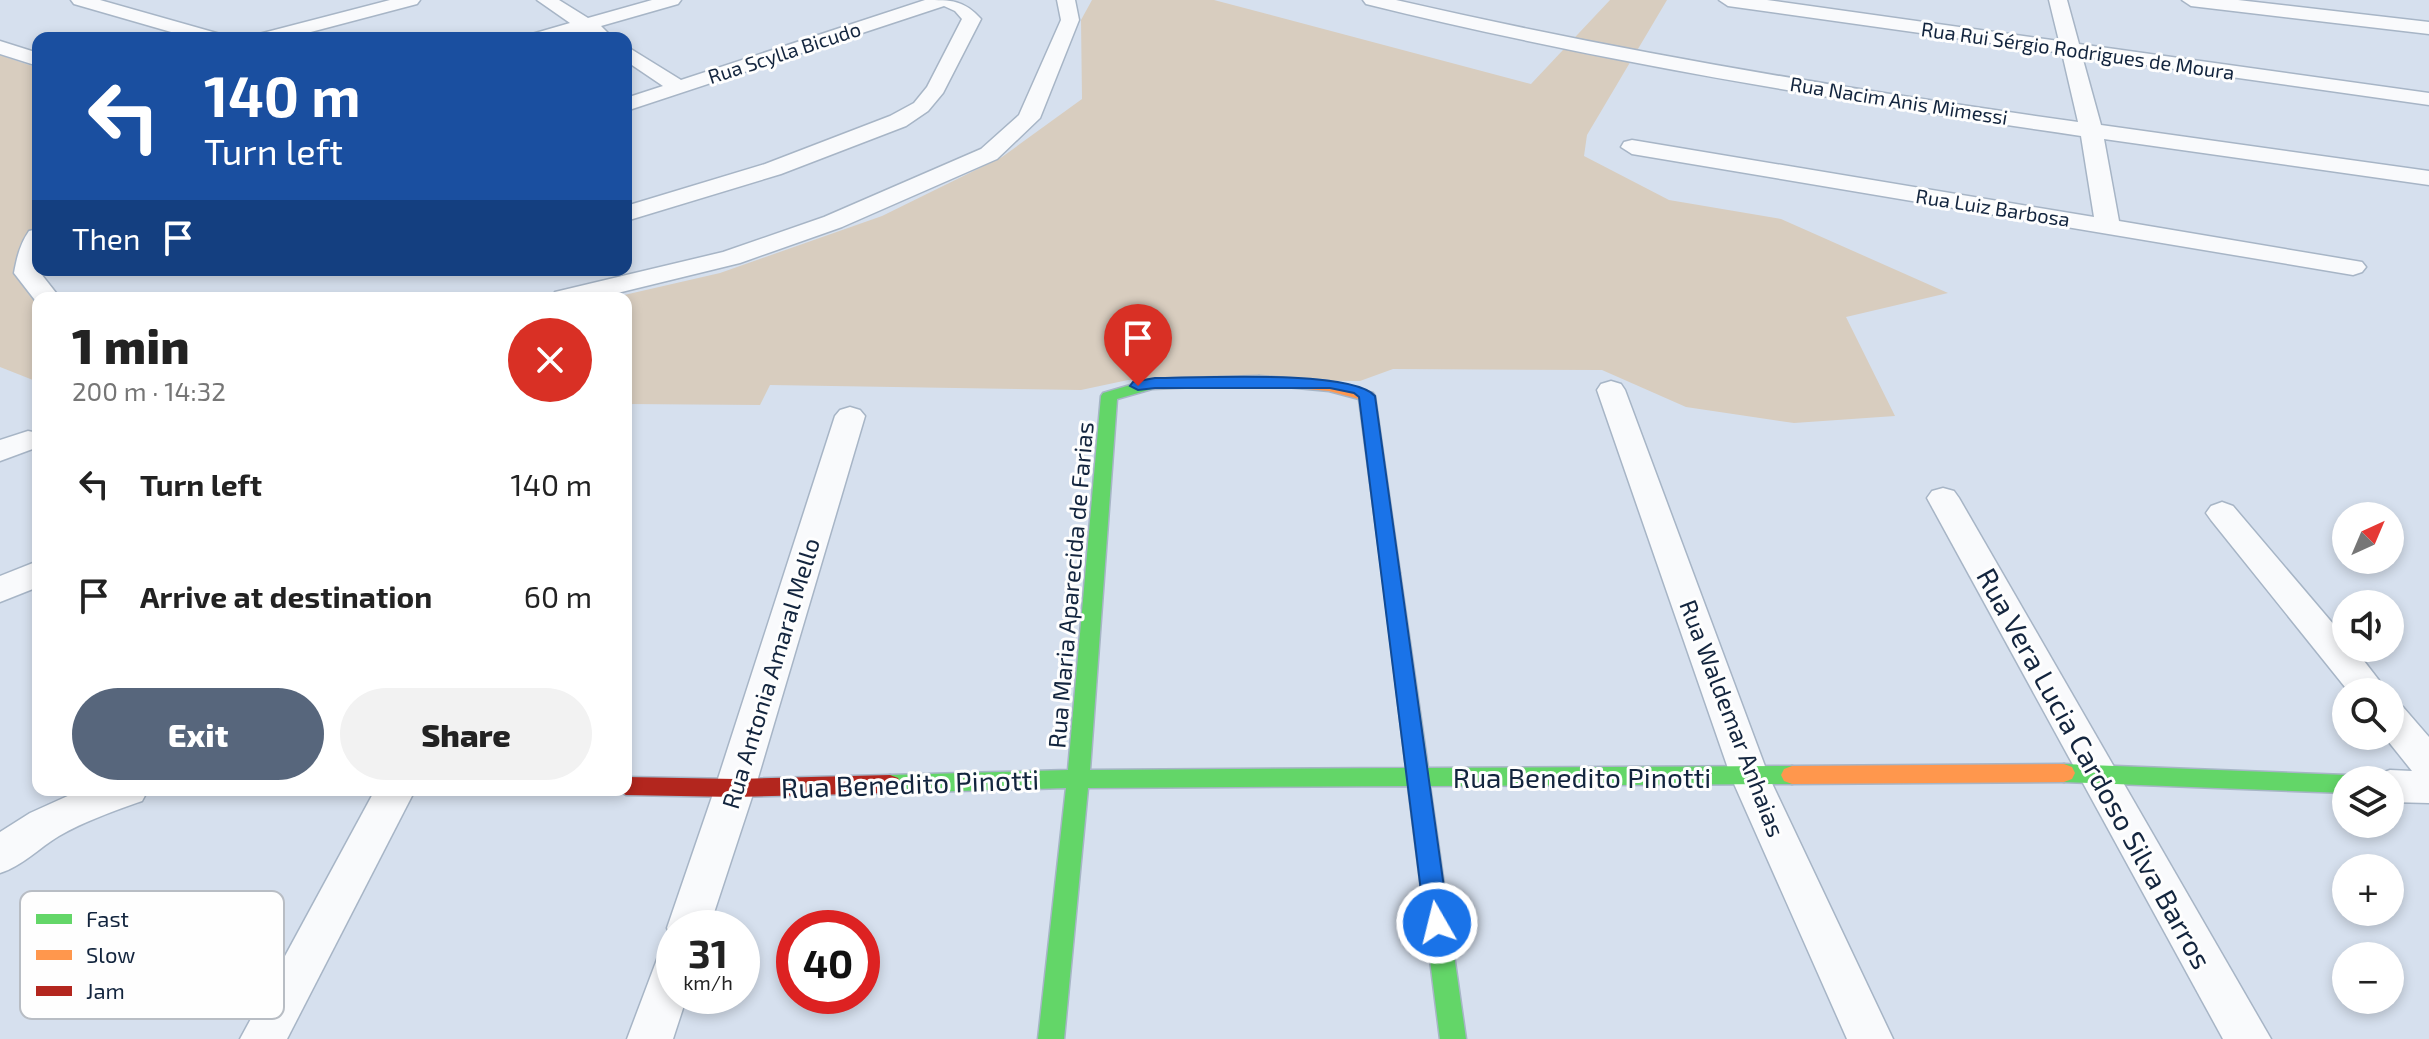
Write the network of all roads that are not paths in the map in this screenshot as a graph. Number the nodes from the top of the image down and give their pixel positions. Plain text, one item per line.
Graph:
1 (80, 0) edge
2 (154, 0) edge
3 (411, 0) edge
4 (546, 0) edge
5 (672, 0) edge
6 (945, 0) edge
7 (1066, 0) edge
8 (1372, 0) edge
9 (1728, 0) edge
10 (2058, 0) edge
11 (2191, 0) edge
12 (113, 10) junction
13 (585, 25) junction
14 (2429, 28) edge
15 (192, 32) edge
16 (289, 32) edge
17 (560, 32) edge
18 (596, 32) edge
19 (0, 47) edge
20 (2071, 49) junction
21 (632, 56) edge
22 (32, 58) edge
23 (678, 87) junction
24 (2429, 99) edge
25 (632, 103) edge
26 (2091, 129) junction
27 (1632, 147) dead end
28 (2429, 178) edge
29 (632, 212) edge
30 (2108, 226) junction
31 (32, 248) edge
32 (2353, 267) dead end
33 (42, 292) edge
34 (589, 292) edge
35 (1611, 390) dead end
36 (850, 416) dead end
37 (1943, 498) dead end
38 (2222, 513) dead end
39 (32, 576) edge
40 (0, 590) edge
41 (2358, 678) edge
42 (2404, 734) edge
43 (2429, 764) edge
44 (2098, 773) junction
45 (1418, 777) junction
46 (1750, 777) junction
47 (1078, 779) junction
48 (2332, 783) edge
49 (632, 786) edge
50 (2404, 786) edge
51 (2429, 787) edge
52 (735, 788) junction
53 (110, 796) edge
54 (392, 796) edge
55 (0, 856) edge
56 (694, 910) edge
57 (284, 999) edge
58 (658, 1014) edge
59 (274, 1019) edge
60 (263, 1039) edge
61 (650, 1039) edge
62 (1051, 1039) edge
63 (1453, 1039) edge
64 (1870, 1039) edge
65 (2248, 1039) edge

1 - 12 street
2 - 12 street
3 - 16 street
4 - 13 street
5 - 13 street
6 - 23 street, Rua Scylla Bicudo
6 - 29 street
7 - 34 street
8 - 26 street, Rua Nacim Anis Mimessi
9 - 20 street, Rua Rui Sérgio Rodrigues de Moura
10 - 20 street
11 - 14 street
12 - 15 street
13 - 17 street
13 - 18 street
19 - 22 street
20 - 24 street, Rua Rui Sérgio Rodrigues de Moura
20 - 26 street
21 - 23 street
23 - 25 street, Rua Scylla Bicudo
26 - 28 street, Rua Nacim Anis Mimessi
26 - 30 street
27 - 30 street, Rua Luiz Barbosa
30 - 32 street, Rua Luiz Barbosa
31 - 33 street
35 - 46 street, Rua Waldemar Anhaias
36 - 52 street, Rua Antonia Amaral Mello
37 - 44 street, Rua Vera Lucia Cardoso Silva Barros
38 - 41 street
39 - 40 street
42 - 43 street
44 - 46 street, Rua Benedito Pinotti
44 - 48 street, Rua Benedito Pinotti
44 - 65 street, Rua Vera Lucia Cardoso Silva Barros
45 - 46 street, Rua Benedito Pinotti
45 - 47 street, Rua Benedito Pinotti
45 - 47 street, Rua Maria Aparecida de Farias
45 - 63 street
46 - 64 street, Rua Waldemar Anhaias
47 - 52 street, Rua Benedito Pinotti
47 - 62 street, Rua Maria Aparecida de Farias
49 - 52 street, Rua Benedito Pinotti
50 - 51 street
52 - 56 street, Rua Antonia Amaral Mello
53 - 55 street
54 - 57 street
58 - 61 street
59 - 60 street

